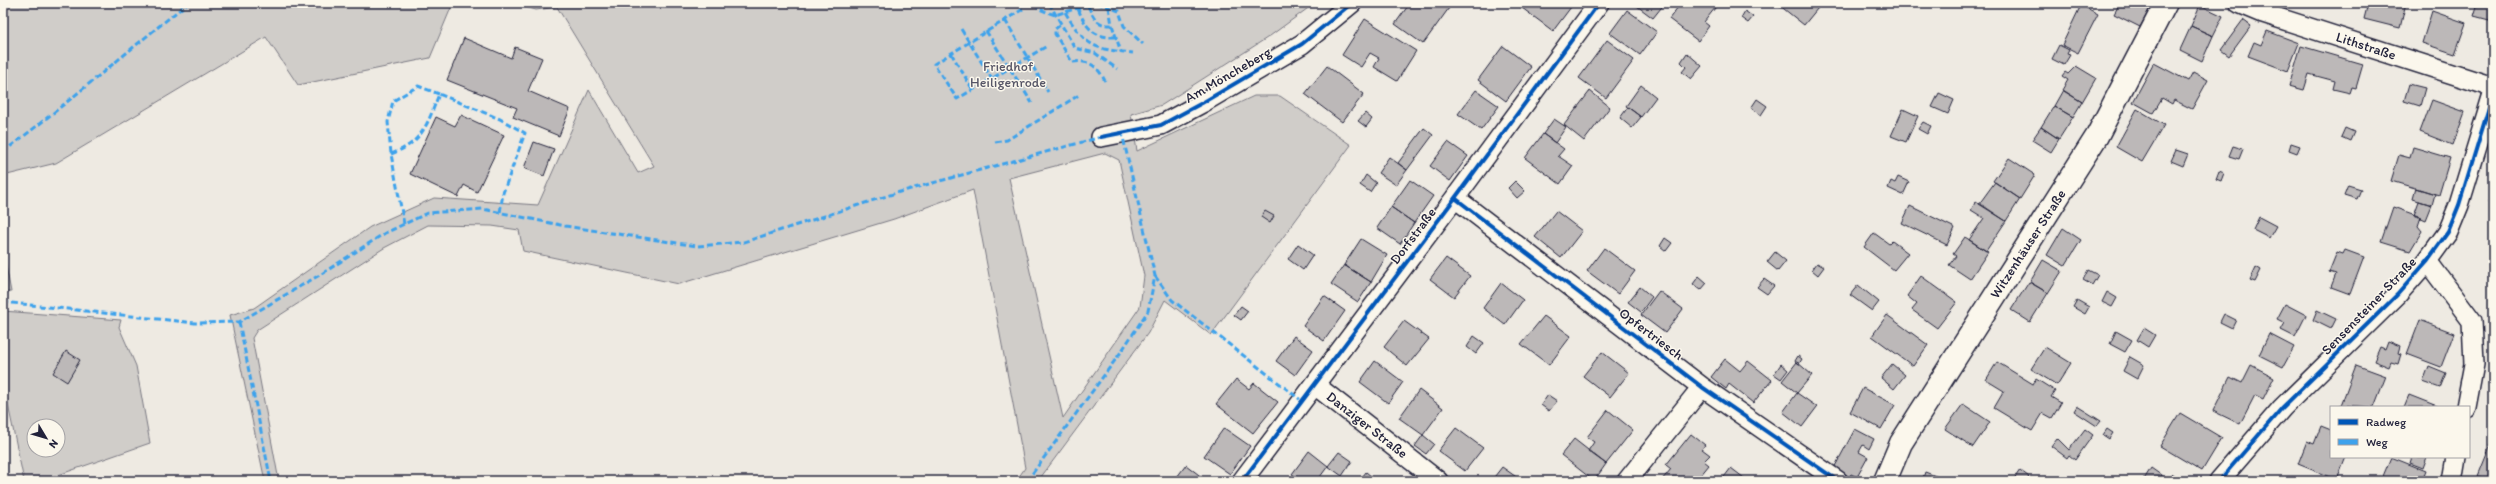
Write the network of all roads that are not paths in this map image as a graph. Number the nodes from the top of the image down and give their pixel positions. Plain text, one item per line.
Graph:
1 (1352, 3) edge
2 (1599, 3) edge
3 (2166, 3) edge
4 (2239, 3) edge
5 (2493, 87) edge
6 (2493, 94) edge
7 (1101, 137) dead end
8 (1456, 198) junction
9 (2427, 262) junction
10 (1315, 385) junction
11 (1702, 386) junction
12 (2466, 406) edge
13 (2456, 458) edge
14 (1242, 481) edge
15 (1438, 481) edge
16 (1627, 481) edge
17 (1838, 481) edge
18 (1885, 481) edge
19 (2219, 481) edge
20 (2452, 481) edge

1 - 7 street, Am Möncheberg
2 - 8 street, Dorfstraße
3 - 18 main road, Witzenhäuser Straße
4 - 5 street, Lithstraße
6 - 9 street, Sensensteiner Straße
8 - 10 street, Dorfstraße
8 - 11 street, Opfertriesch
9 - 12 street
9 - 19 street, Sensensteiner Straße
10 - 14 street, Dorfstraße
10 - 15 street, Danziger Straße
11 - 16 street
11 - 17 street, Opfertriesch
13 - 20 street

